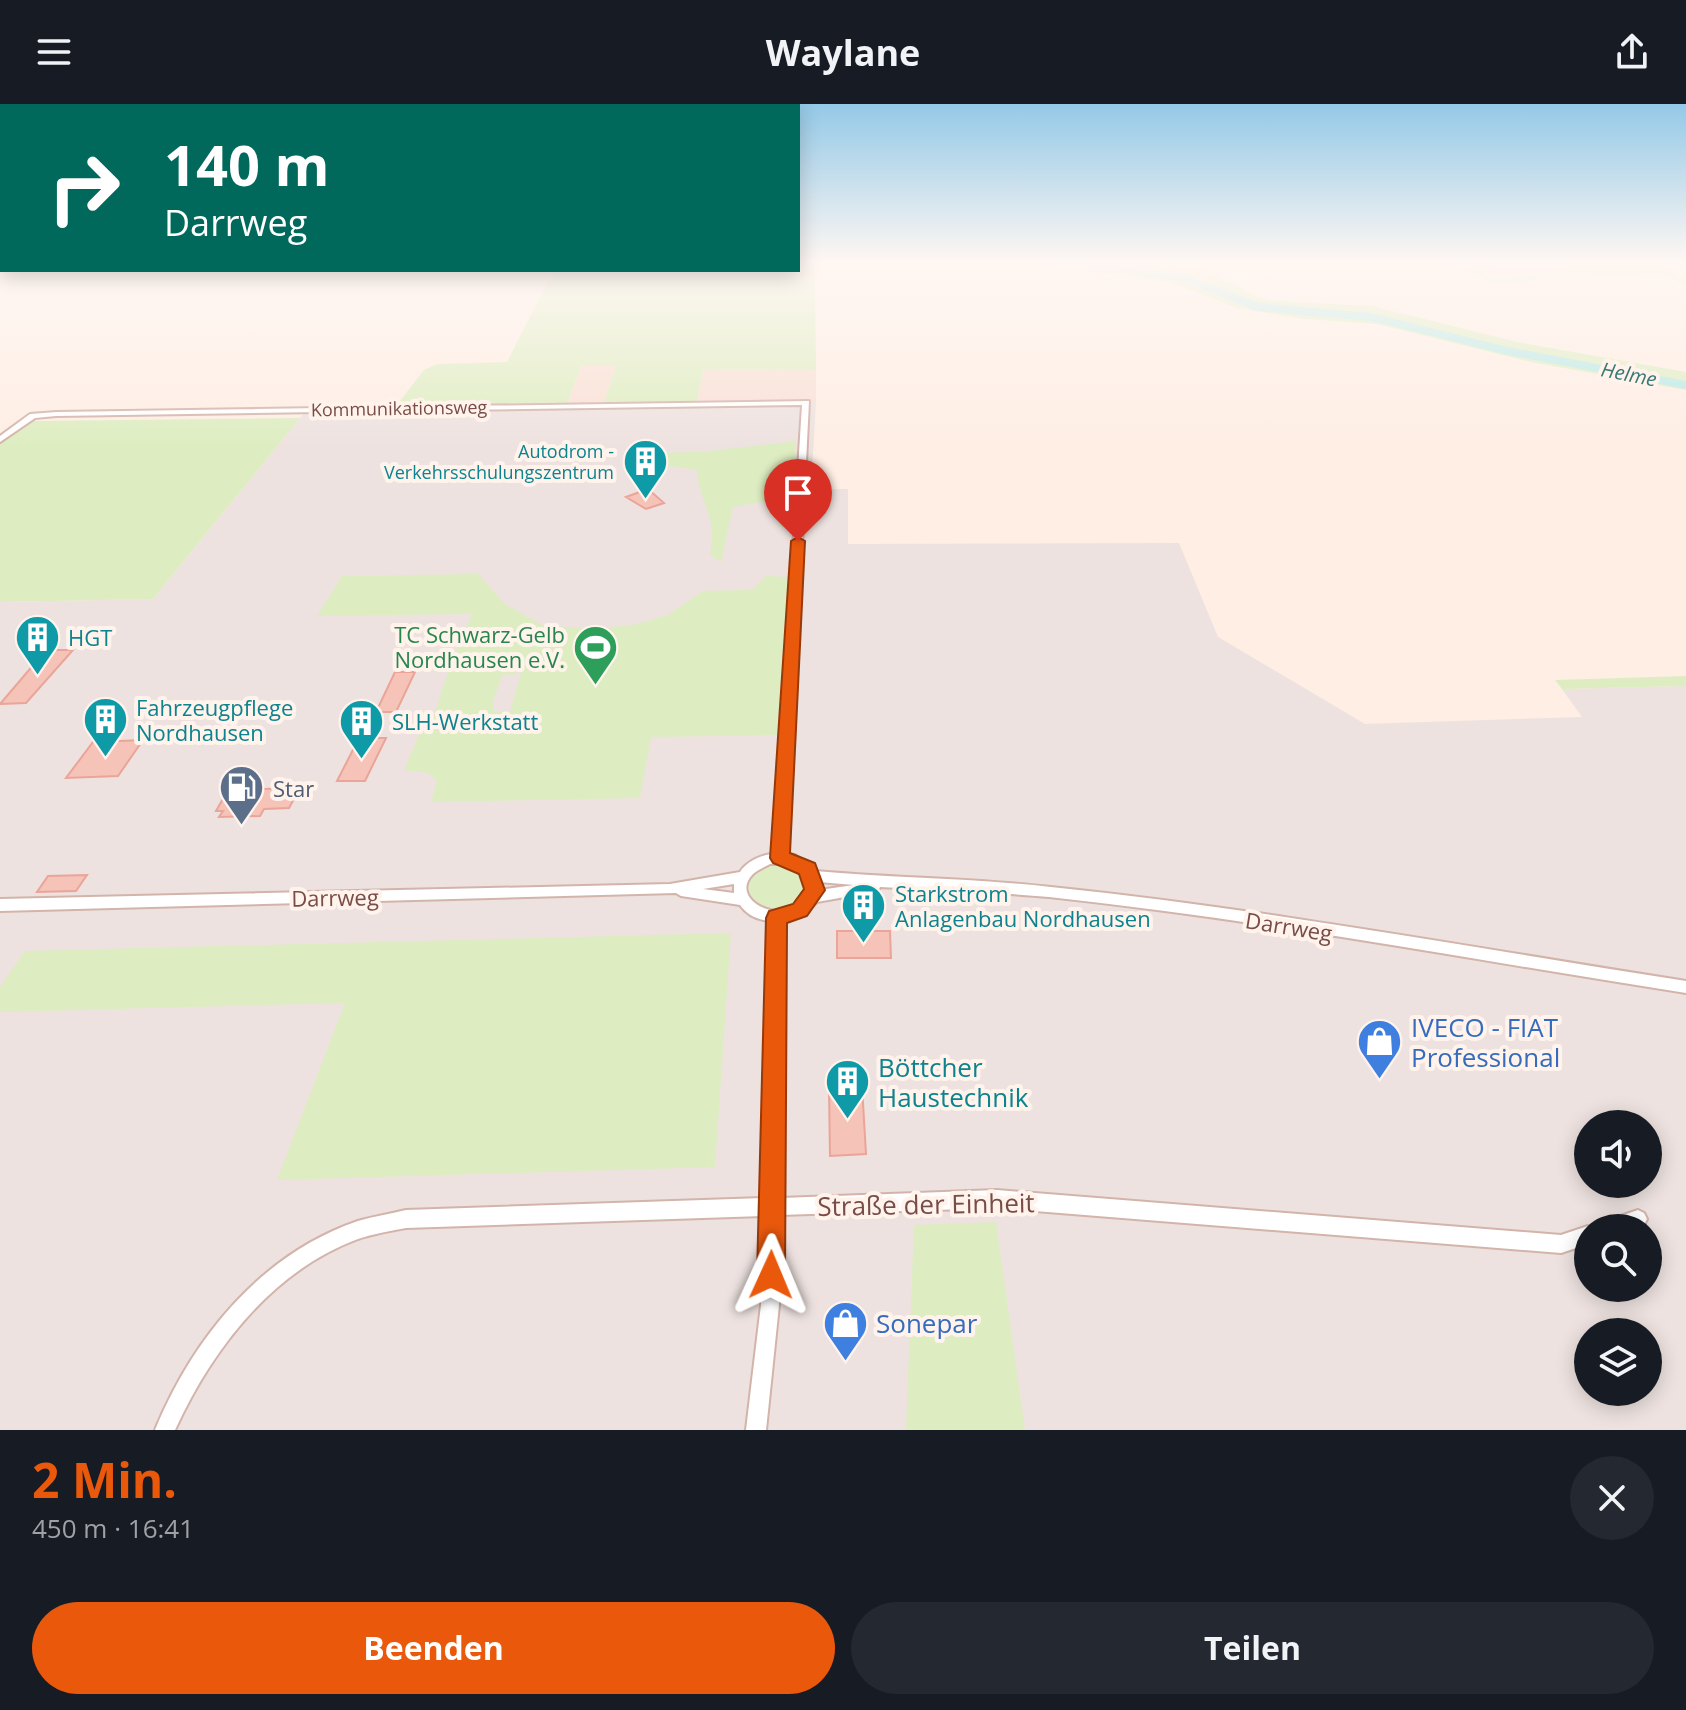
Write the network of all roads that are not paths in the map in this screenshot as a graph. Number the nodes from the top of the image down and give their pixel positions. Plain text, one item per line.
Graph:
1 (0, 440) edge
2 (780, 858) junction
3 (812, 876) junction
4 (742, 877) junction
5 (889, 884) junction
6 (670, 889) junction
7 (813, 897) junction
8 (742, 900) junction
9 (0, 905) edge
10 (777, 918) junction
11 (1686, 987) edge
12 (772, 1206) junction
13 (1574, 1240) edge
14 (165, 1430) edge
15 (756, 1430) edge

1 - 2 street, Kommunikationsweg
2 - 3 street, Darrweg
2 - 4 street, Darrweg
3 - 5 street, Darrweg
3 - 7 street
4 - 6 street, Darrweg
4 - 8 street
5 - 7 street, Darrweg
5 - 11 street, Darrweg
6 - 8 street, Darrweg
6 - 9 street, Darrweg
7 - 10 street, Darrweg
8 - 10 street, Darrweg
10 - 12 street
12 - 13 street, Straße der Einheit
12 - 14 street, Straße der Einheit
12 - 15 street

